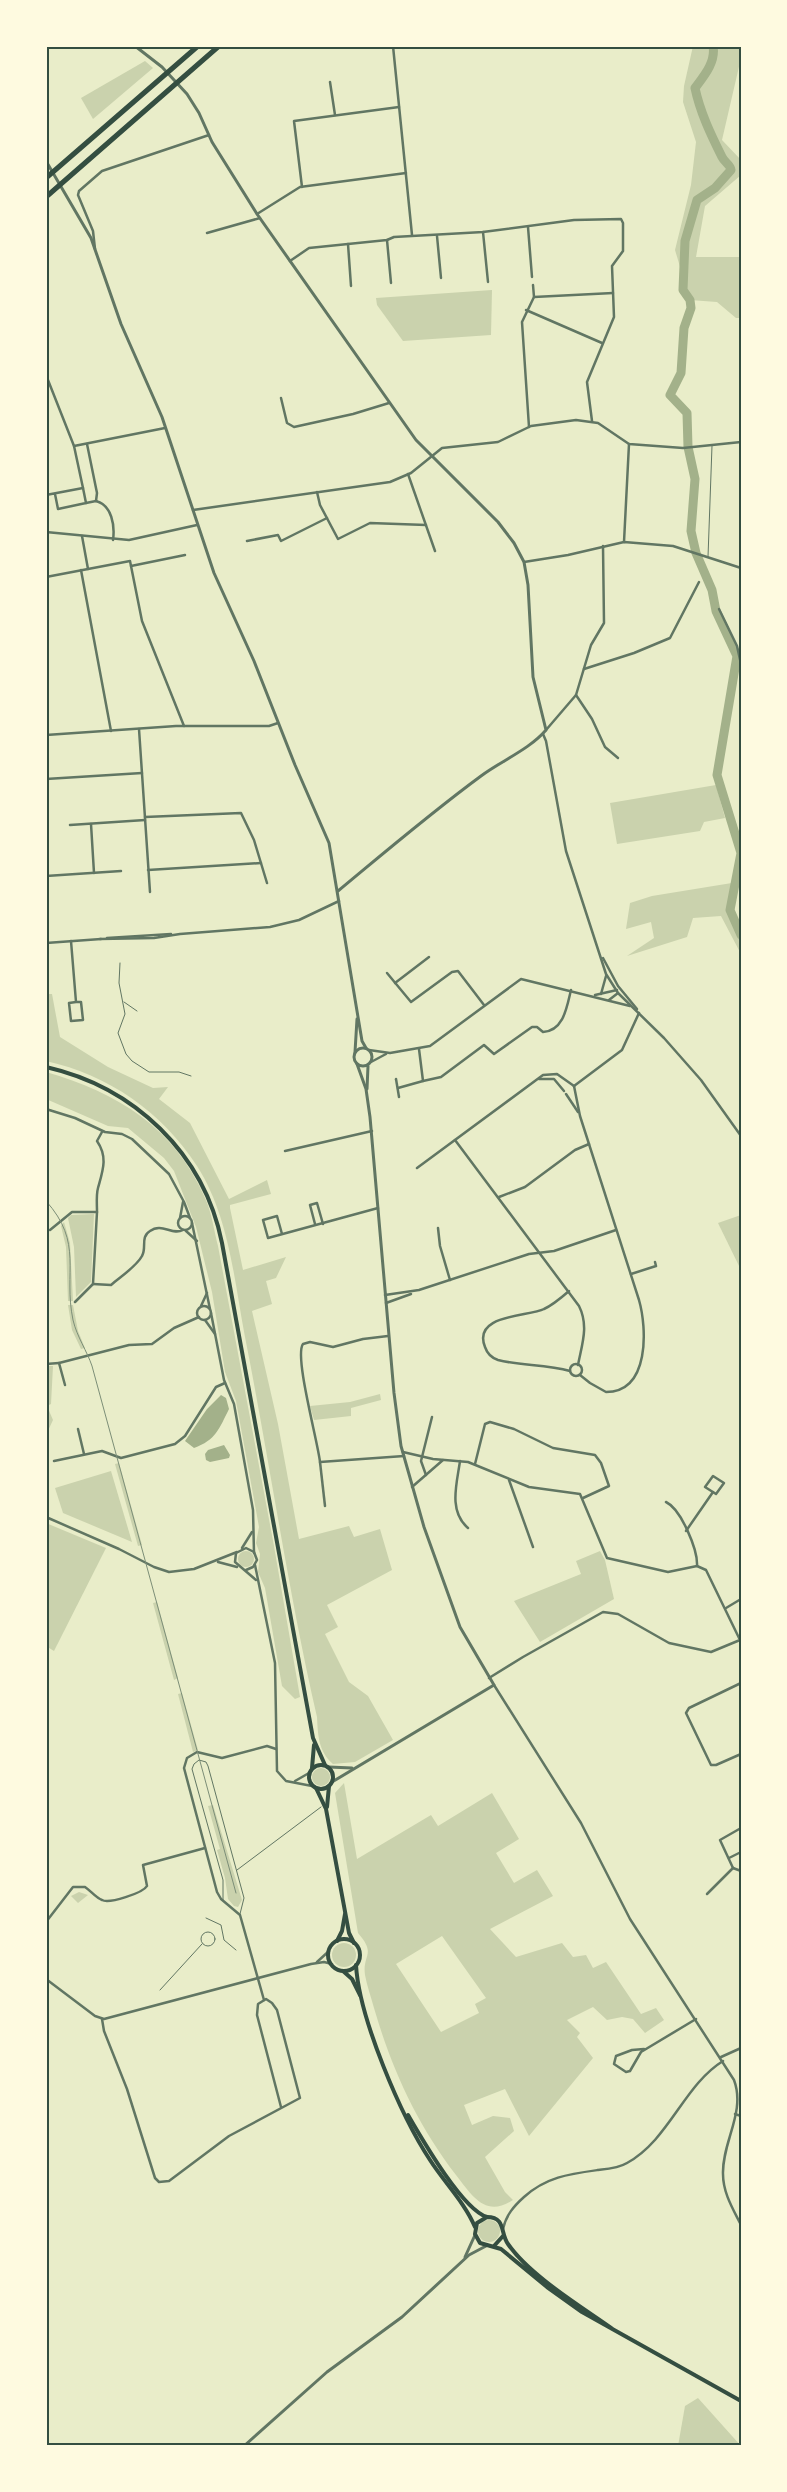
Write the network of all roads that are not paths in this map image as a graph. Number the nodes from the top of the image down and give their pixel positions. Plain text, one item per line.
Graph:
1 (135, 46) edge
2 (198, 46) edge
3 (219, 46) edge
4 (393, 46) edge
5 (330, 82) dead end
6 (399, 106) junction
7 (335, 115) junction
8 (209, 135) junction
9 (46, 162) edge
10 (406, 172) junction
11 (46, 178) edge
12 (302, 187) junction
13 (46, 197) edge
14 (259, 216) junction
15 (528, 227) junction
16 (483, 232) junction
17 (206, 233) dead end
18 (412, 236) junction
19 (437, 236) junction
20 (387, 240) junction
21 (348, 244) junction
22 (95, 251) junction
23 (290, 261) junction
24 (532, 277) dead end
25 (441, 278) dead end
26 (488, 282) dead end
27 (391, 283) dead end
28 (533, 285) dead end
29 (351, 286) dead end
30 (613, 292) junction
31 (534, 297) junction
32 (526, 310) junction
33 (602, 343) junction
34 (46, 375) edge
35 (281, 398) dead end
36 (389, 403) junction
37 (592, 422) junction
38 (529, 427) junction
39 (165, 428) junction
40 (741, 442) edge
41 (87, 444) junction
42 (629, 444) junction
43 (74, 446) junction
44 (712, 446) junction
45 (431, 456) junction
46 (408, 474) junction
47 (83, 488) junction
48 (317, 492) junction
49 (55, 494) junction
50 (46, 496) edge
51 (96, 501) junction
52 (86, 503) junction
53 (193, 510) junction
54 (327, 518) junction
55 (198, 525) junction
56 (426, 525) junction
57 (46, 532) edge
58 (82, 536) junction
59 (113, 540) junction
60 (247, 541) dead end
61 (624, 542) junction
62 (603, 546) junction
63 (435, 551) dead end
64 (185, 555) dead end
65 (708, 557) junction
66 (524, 562) junction
67 (130, 566) junction
68 (741, 568) edge
69 (88, 569) junction
70 (81, 570) junction
71 (46, 577) edge
72 (699, 582) dead end
73 (719, 609) dead end
74 (739, 646) edge
75 (741, 664) edge
76 (584, 669) junction
77 (46, 676) edge
78 (46, 684) edge
79 (741, 684) edge
80 (576, 695) junction
81 (741, 696) edge
82 (278, 723) junction
83 (184, 726) junction
84 (139, 729) junction
85 (546, 730) junction
86 (112, 731) junction
87 (543, 734) junction
88 (46, 735) edge
89 (618, 758) dead end
90 (142, 772) junction
91 (46, 779) edge
92 (145, 819) junction
93 (90, 824) junction
94 (70, 825) dead end
95 (261, 863) junction
96 (148, 870) junction
97 (121, 871) dead end
98 (94, 873) junction
99 (46, 876) edge
100 (267, 884) dead end
101 (338, 891) junction
102 (150, 892) dead end
103 (340, 900) junction
104 (72, 941) junction
105 (46, 943) edge
106 (600, 953) junction
107 (429, 957) dead end
108 (120, 962) dead end
109 (387, 973) dead end
110 (606, 974) junction
111 (394, 983) junction
112 (571, 990) junction
113 (618, 991) junction
114 (600, 995) junction
115 (594, 996) junction
116 (609, 1000) junction
117 (124, 1001) junction
118 (76, 1002) junction
119 (484, 1005) junction
120 (632, 1006) junction
121 (138, 1011) dead end
122 (640, 1012) junction
123 (357, 1013) junction
124 (480, 1040) dead end
125 (484, 1045) junction
126 (368, 1049) junction
127 (418, 1049) junction
128 (355, 1053) junction
129 (390, 1053) junction
130 (370, 1063) junction
131 (357, 1064) junction
132 (46, 1067) edge
133 (191, 1076) dead end
134 (396, 1079) dead end
135 (535, 1080) junction
136 (423, 1081) junction
137 (569, 1084) junction
138 (574, 1086) junction
139 (398, 1088) junction
140 (565, 1093) junction
141 (574, 1093) junction
142 (367, 1095) junction
143 (399, 1097) dead end
144 (46, 1108) edge
145 (580, 1116) junction
146 (372, 1131) junction
147 (102, 1132) junction
148 (741, 1136) edge
149 (455, 1140) junction
150 (589, 1144) junction
151 (285, 1150) dead end
152 (417, 1168) dead end
153 (183, 1198) junction
154 (499, 1198) junction
155 (378, 1208) junction
156 (97, 1212) junction
157 (180, 1218) junction
158 (190, 1218) junction
159 (192, 1223) junction
160 (315, 1224) junction
161 (323, 1224) junction
162 (438, 1228) dead end
163 (50, 1230) dead end
164 (184, 1230) junction
165 (616, 1230) junction
166 (282, 1234) junction
167 (198, 1243) junction
168 (539, 1253) junction
169 (655, 1262) dead end
170 (630, 1274) junction
171 (450, 1280) junction
172 (93, 1284) junction
173 (419, 1290) junction
174 (569, 1291) junction
175 (207, 1292) junction
176 (385, 1295) junction
177 (75, 1302) dead end
178 (385, 1303) junction
179 (202, 1306) junction
180 (211, 1311) junction
181 (198, 1317) junction
182 (204, 1320) junction
183 (216, 1335) junction
184 (388, 1336) junction
185 (46, 1364) edge
186 (59, 1364) junction
187 (578, 1365) junction
188 (570, 1371) junction
189 (580, 1375) junction
190 (225, 1383) junction
191 (65, 1386) dead end
192 (432, 1417) dead end
193 (78, 1429) dead end
194 (84, 1454) junction
195 (403, 1454) junction
196 (423, 1456) junction
197 (444, 1460) junction
198 (54, 1461) dead end
199 (460, 1461) junction
200 (320, 1462) junction
201 (475, 1464) junction
202 (426, 1475) junction
203 (509, 1480) junction
204 (412, 1487) junction
205 (713, 1492) junction
206 (583, 1498) junction
207 (666, 1502) dead end
208 (325, 1506) dead end
209 (46, 1517) edge
210 (254, 1528) junction
211 (468, 1528) dead end
212 (686, 1531) junction
213 (533, 1548) dead end
214 (242, 1549) junction
215 (237, 1552) junction
216 (254, 1553) junction
217 (214, 1562) junction
218 (255, 1565) junction
219 (697, 1566) junction
220 (238, 1567) junction
221 (246, 1570) junction
222 (258, 1583) junction
223 (741, 1599) edge
224 (726, 1608) junction
225 (741, 1640) edge
226 (489, 1678) junction
227 (741, 1683) edge
228 (494, 1685) junction
229 (313, 1738) junction
230 (276, 1749) junction
231 (741, 1754) edge
232 (327, 1766) junction
233 (312, 1768) junction
234 (355, 1768) junction
235 (309, 1773) junction
236 (291, 1782) junction
237 (331, 1784) junction
238 (314, 1787) junction
239 (321, 1807) dead end
240 (326, 1809) junction
241 (741, 1828) edge
242 (205, 1848) junction
243 (741, 1852) edge
244 (729, 1858) junction
245 (733, 1868) junction
246 (236, 1870) junction
247 (741, 1871) edge
248 (707, 1894) dead end
249 (223, 1900) junction
250 (345, 1910) junction
251 (240, 1915) junction
252 (206, 1918) dead end
253 (46, 1922) edge
254 (337, 1941) junction
255 (354, 1943) junction
256 (202, 1944) junction
257 (236, 1950) dead end
258 (329, 1951) junction
259 (311, 1964) junction
260 (332, 1964) junction
261 (356, 1965) junction
262 (344, 1971) junction
263 (258, 1978) junction
264 (46, 1979) edge
265 (160, 1990) dead end
266 (264, 2000) junction
267 (363, 2002) junction
268 (102, 2019) junction
269 (696, 2019) junction
270 (741, 2048) edge
271 (644, 2049) junction
272 (722, 2059) junction
273 (740, 2079) edge
274 (734, 2080) junction
275 (400, 2102) junction
276 (281, 2107) junction
277 (735, 2114) junction
278 (741, 2116) edge
279 (487, 2217) junction
280 (741, 2225) edge
281 (475, 2227) junction
282 (504, 2229) junction
283 (475, 2235) junction
284 (503, 2236) junction
285 (486, 2246) junction
286 (494, 2246) junction
287 (460, 2264) junction
288 (614, 2330) junction
289 (741, 2402) edge
290 (244, 2446) edge

1 - 8 street
2 - 11 highway
3 - 13 highway
4 - 6 street
5 - 7 street
6 - 7 street
6 - 10 street
7 - 12 street
8 - 14 street
8 - 22 street
9 - 22 street
10 - 12 street
10 - 18 street
12 - 14 street
14 - 17 street
14 - 23 street
15 - 16 street
15 - 24 street
15 - 30 street
16 - 19 street
16 - 26 street
18 - 19 street
18 - 20 street
19 - 25 street
20 - 21 street
20 - 27 street
21 - 23 street
21 - 29 street
22 - 39 street
23 - 36 street
28 - 31 street
30 - 31 street
30 - 33 street
31 - 32 street
32 - 33 street
32 - 38 street
33 - 37 street
34 - 43 street
35 - 36 street
36 - 45 street
37 - 38 street
37 - 42 street
38 - 45 street
39 - 41 street
39 - 53 street
40 - 44 street
41 - 43 street
41 - 51 street
42 - 44 street
42 - 61 street
43 - 47 street
44 - 65 lane
45 - 46 street
45 - 66 street
46 - 48 street
46 - 56 street
47 - 49 street
47 - 52 street
48 - 53 street
48 - 54 street
49 - 50 street
49 - 52 street
51 - 52 street
51 - 59 street
53 - 55 street
54 - 56 street
54 - 60 street
55 - 59 street
55 - 82 street
56 - 63 street
57 - 58 street
58 - 59 street
58 - 69 street
61 - 62 street
61 - 65 street
62 - 66 street
62 - 76 street
64 - 67 street
65 - 68 street
66 - 85 street
67 - 69 street
67 - 83 street
69 - 70 street
70 - 71 street
70 - 86 street
72 - 76 street
73 - 74 street
74 - 75 street
76 - 80 street
77 - 78 street
79 - 81 street
80 - 85 street
80 - 89 street
82 - 83 street
82 - 101 street
83 - 84 street
84 - 86 street
84 - 90 street
85 - 87 street
86 - 88 street
87 - 101 street
87 - 106 street
90 - 91 street
90 - 92 street
92 - 93 street
92 - 95 street
92 - 96 street
93 - 94 street
93 - 98 street
95 - 96 street
95 - 100 street
96 - 102 street
97 - 98 street
98 - 99 street
101 - 103 street
103 - 104 street
103 - 123 street
104 - 105 street
104 - 118 street
106 - 110 street
106 - 113 street
107 - 111 street
108 - 117 lane
109 - 111 street
110 - 113 street
110 - 114 street
111 - 119 street
112 - 115 street
112 - 119 street
112 - 125 street
113 - 114 street
113 - 116 street
113 - 120 street
113 - 122 street
114 - 115 street
115 - 116 street
116 - 120 street
117 - 121 lane
117 - 133 lane
118 - 118 street
119 - 127 street
120 - 122 street
122 - 138 street
122 - 148 street
123 - 126 street
123 - 128 street
124 - 125 street
125 - 136 street
126 - 128 street
126 - 129 street
126 - 130 street
127 - 129 street
127 - 136 street
128 - 131 street
129 - 130 street
130 - 131 street
130 - 142 street
131 - 142 street
132 - 229 main road
134 - 139 street
135 - 137 street
135 - 140 street
135 - 149 street
136 - 139 street
137 - 138 street
137 - 140 street
138 - 141 street
139 - 143 street
140 - 141 street
140 - 145 street
141 - 145 street
142 - 146 street
144 - 147 street
145 - 150 street
146 - 151 street
146 - 155 street
147 - 153 street
147 - 156 street
149 - 152 street
149 - 154 street
150 - 154 street
150 - 165 street
153 - 157 street
153 - 158 street
154 - 168 street
155 - 161 street
155 - 176 street
156 - 163 street
156 - 172 street
157 - 158 street
157 - 164 street
158 - 159 street
159 - 164 street
159 - 167 street
160 - 161 street
160 - 161 street
160 - 166 street
162 - 171 street
164 - 167 street
164 - 172 street
165 - 168 street
165 - 170 street
166 - 166 street
167 - 175 street
168 - 171 street
168 - 174 street
169 - 170 street
170 - 189 street
171 - 173 street
172 - 177 street
173 - 176 street
173 - 178 street
174 - 187 street
174 - 188 street
175 - 179 street
175 - 180 street
176 - 178 street
178 - 184 street
179 - 180 street
179 - 181 street
180 - 182 street
180 - 183 street
181 - 182 street
181 - 186 street
182 - 183 street
183 - 190 street
184 - 195 street
184 - 200 street
185 - 186 street
186 - 191 street
187 - 188 street
187 - 189 street
188 - 189 street
190 - 194 street
190 - 210 street
192 - 196 street
193 - 194 street
194 - 198 street
195 - 196 street
195 - 200 street
195 - 204 street
196 - 197 street
196 - 202 street
197 - 199 street
197 - 202 street
199 - 201 street
199 - 211 street
200 - 208 street
201 - 203 street
201 - 206 street
202 - 204 street
203 - 206 street
203 - 213 street
204 - 226 street
205 - 205 street
205 - 212 street
206 - 219 street
207 - 212 street
209 - 217 street
210 - 214 street
210 - 216 street
212 - 219 street
214 - 215 street
214 - 216 street
215 - 217 street
215 - 220 street
216 - 218 street
217 - 220 street
218 - 221 street
218 - 222 street
219 - 224 street
220 - 221 street
221 - 222 street
222 - 230 street
223 - 224 street
224 - 225 street
225 - 226 street
226 - 228 street
227 - 231 street
228 - 234 street
228 - 269 street
229 - 232 main road
229 - 233 main road
230 - 236 street
230 - 242 street
232 - 233 main road
232 - 234 street
232 - 237 main road
233 - 235 main road
234 - 237 street
235 - 236 street
235 - 238 main road
236 - 238 street
237 - 238 main road
237 - 240 main road
238 - 240 main road
239 - 246 lane
240 - 250 main road
241 - 244 street
242 - 249 street
242 - 253 street
243 - 244 street
244 - 245 street
245 - 247 street
245 - 248 street
246 - 249 lane
246 - 251 lane
249 - 251 street
250 - 254 main road
250 - 255 main road
251 - 263 street
252 - 257 lane
254 - 255 main road
254 - 258 main road
255 - 261 main road
256 - 256 lane
256 - 265 lane
258 - 259 street
258 - 260 main road
259 - 260 street
259 - 263 street
260 - 262 main road
261 - 262 main road
261 - 267 main road
262 - 267 main road
263 - 266 street
263 - 268 street
264 - 268 street
266 - 276 street
266 - 276 street
267 - 275 main road
268 - 276 street
269 - 271 street
269 - 272 street
270 - 272 street
271 - 271 street
272 - 274 street
272 - 282 street
273 - 274 street
274 - 277 street
275 - 279 main road
275 - 281 main road
277 - 278 street
277 - 280 street
279 - 281 main road
279 - 282 main road
281 - 283 main road
282 - 284 main road
283 - 285 main road
283 - 287 street
284 - 286 main road
284 - 288 main road
285 - 286 main road
285 - 287 street
286 - 288 main road
287 - 290 street
288 - 289 main road

